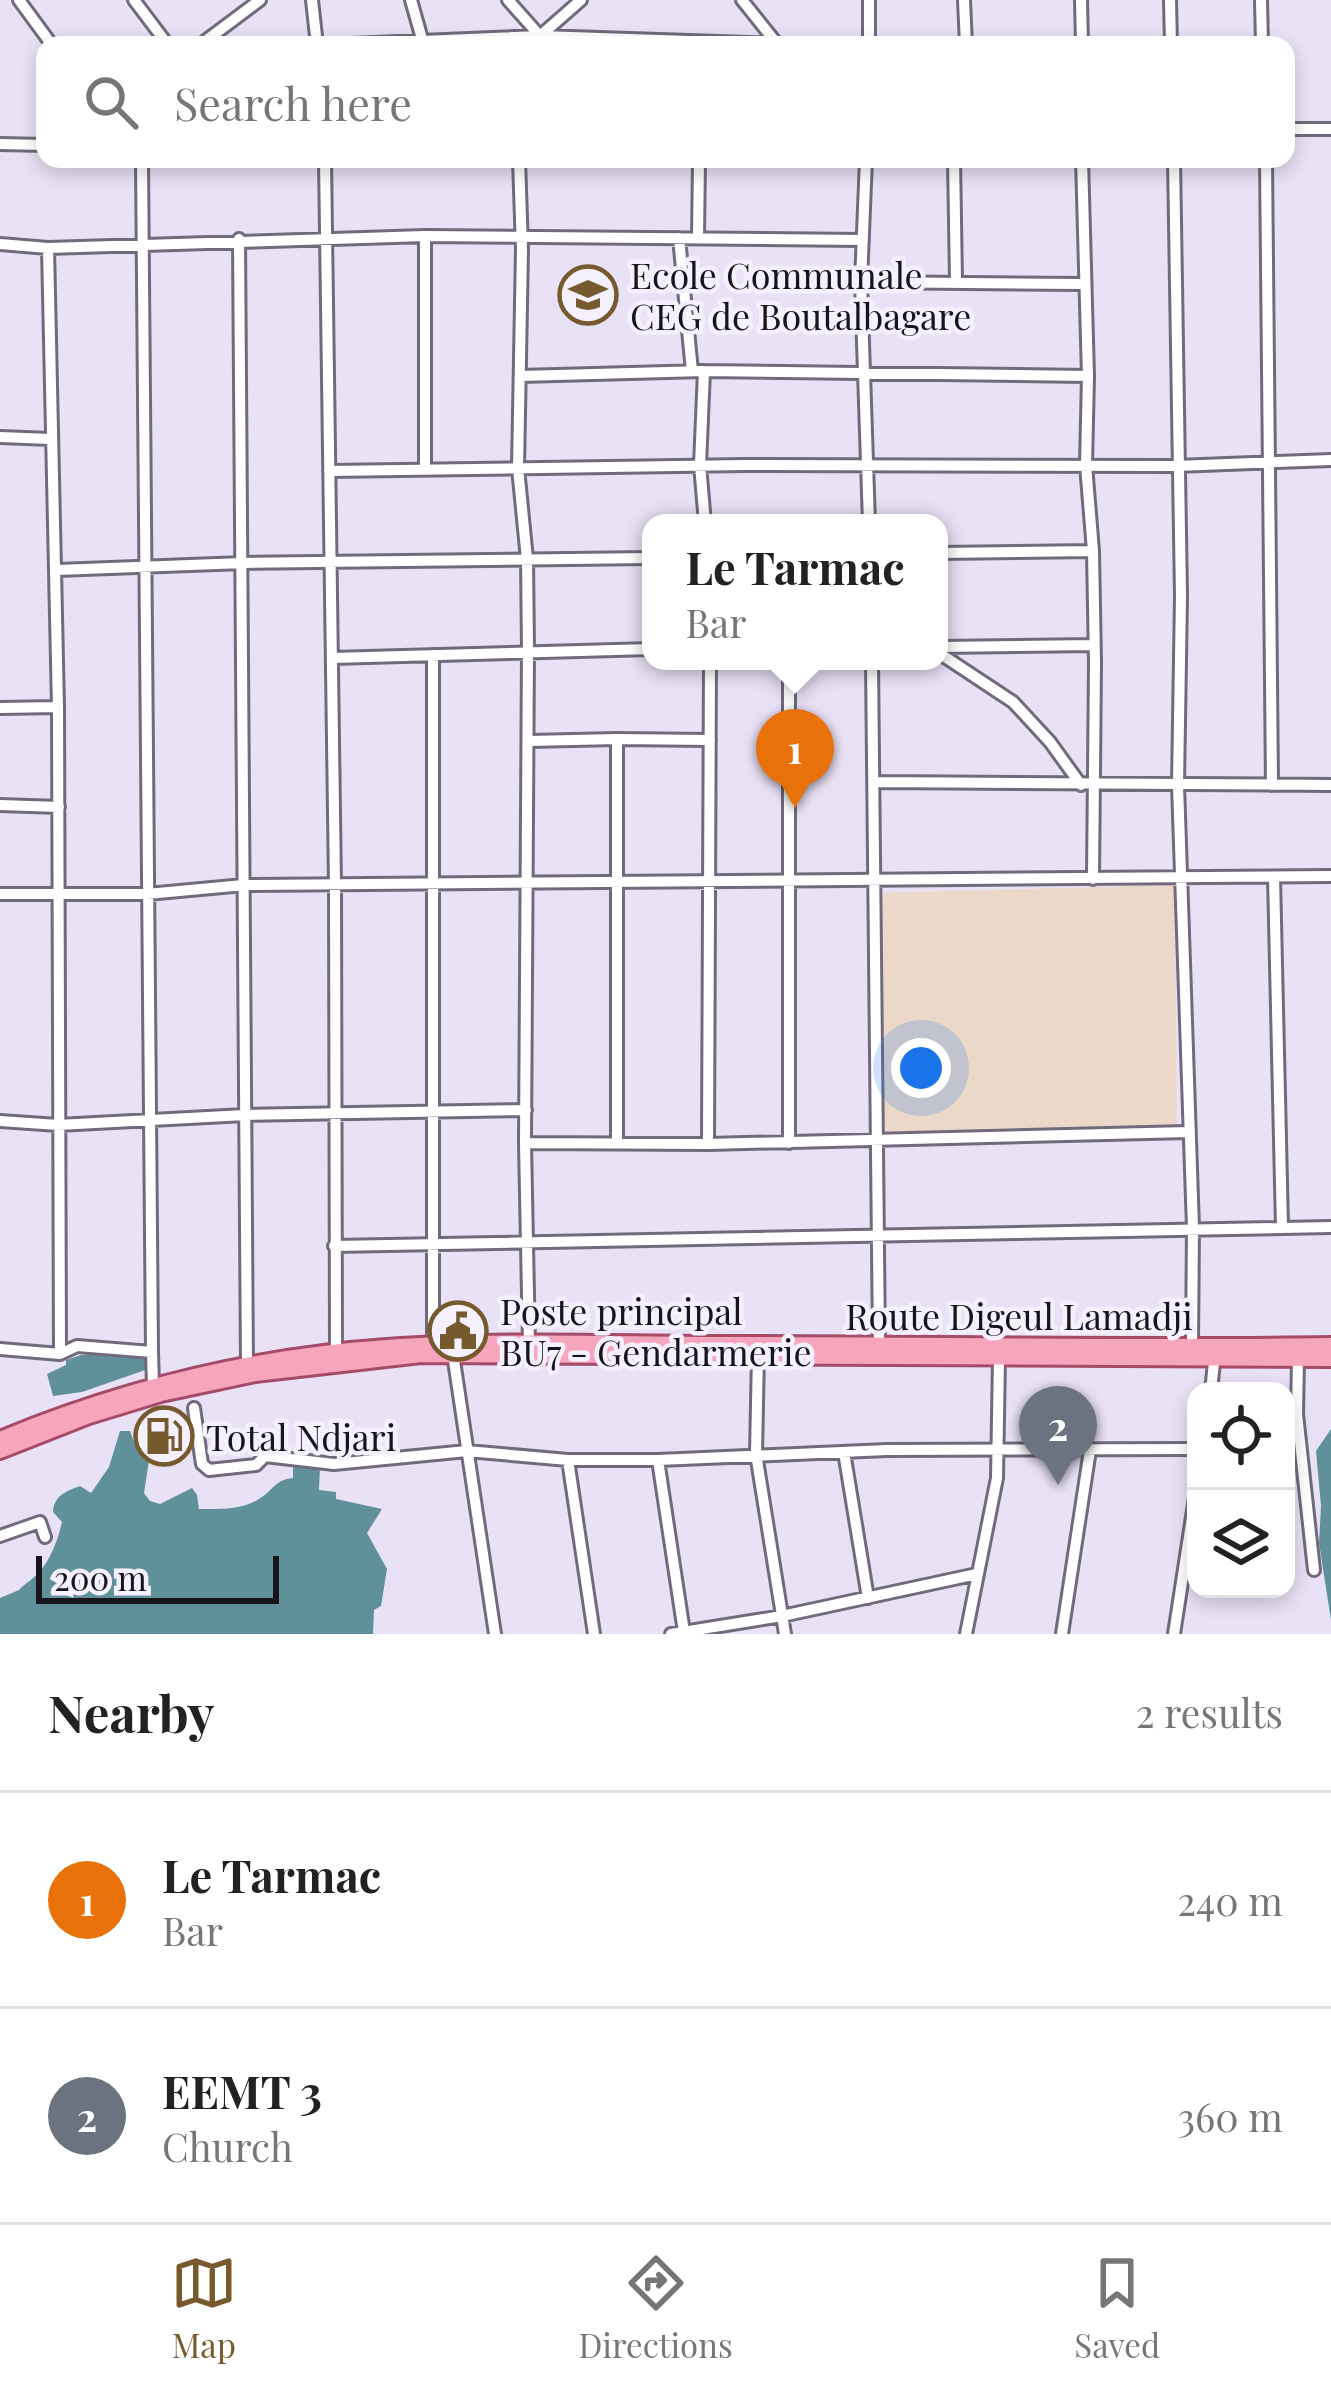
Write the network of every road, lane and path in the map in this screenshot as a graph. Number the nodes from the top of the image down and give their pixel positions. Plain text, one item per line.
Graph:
1 (19, 0) edge
2 (134, 0) edge
3 (260, 0) edge
4 (312, 0) edge
5 (411, 0) edge
6 (508, 0) edge
7 (580, 0) edge
8 (742, 0) edge
9 (869, 0) edge
10 (964, 0) edge
11 (1081, 0) edge
12 (1170, 0) edge
13 (1261, 0) edge
14 (541, 35) junction
15 (45, 36) edge
16 (161, 36) edge
17 (212, 36) edge
18 (316, 36) edge
19 (415, 36) edge
20 (520, 36) edge
21 (561, 36) edge
22 (770, 36) edge
23 (868, 36) edge
24 (966, 36) edge
25 (1082, 36) edge
26 (1172, 36) edge
27 (1262, 36) edge
28 (1295, 129) edge
29 (1331, 129) edge
30 (2, 142) edge
31 (36, 144) edge
32 (142, 168) edge
33 (326, 168) edge
34 (519, 168) edge
35 (699, 168) edge
36 (866, 168) edge
37 (954, 168) edge
38 (1082, 168) edge
39 (1174, 168) edge
40 (1266, 168) edge
41 (424, 236) junction
42 (522, 236) junction
43 (326, 237) junction
44 (698, 237) junction
45 (680, 238) junction
46 (239, 239) junction
47 (863, 240) junction
48 (0, 244) edge
49 (144, 246) junction
50 (48, 248) junction
51 (956, 281) junction
52 (861, 282) junction
53 (1083, 284) junction
54 (698, 371) junction
55 (863, 373) junction
56 (520, 376) junction
57 (1088, 376) junction
58 (0, 437) edge
59 (50, 439) junction
60 (1331, 460) edge
61 (1271, 461) junction
62 (700, 465) junction
63 (867, 465) junction
64 (1086, 465) junction
65 (1176, 466) junction
66 (425, 468) junction
67 (518, 468) junction
68 (329, 471) junction
69 (704, 514) edge
70 (869, 514) edge
71 (1093, 551) junction
72 (948, 553) edge
73 (642, 558) edge
74 (527, 559) junction
75 (243, 563) junction
76 (330, 563) junction
77 (146, 567) junction
78 (57, 570) junction
79 (1094, 645) junction
80 (642, 649) edge
81 (528, 650) junction
82 (948, 650) edge
83 (434, 655) junction
84 (948, 656) edge
85 (332, 658) junction
86 (710, 670) edge
87 (790, 670) edge
88 (872, 670) edge
89 (58, 707) junction
90 (0, 708) edge
91 (529, 740) junction
92 (617, 740) junction
93 (710, 740) junction
94 (877, 782) junction
95 (1088, 785) junction
96 (1178, 785) junction
97 (1272, 785) junction
98 (1331, 785) edge
99 (0, 805) edge
100 (59, 807) junction
101 (1180, 877) junction
102 (1274, 877) junction
103 (1331, 877) edge
104 (1093, 879) junction
105 (789, 880) junction
106 (874, 880) junction
107 (711, 882) junction
108 (530, 883) junction
109 (335, 884) junction
110 (434, 884) junction
111 (617, 884) junction
112 (244, 885) junction
113 (0, 894) edge
114 (147, 894) junction
115 (58, 897) junction
116 (526, 1110) junction
117 (433, 1112) junction
118 (333, 1113) junction
119 (245, 1115) junction
120 (0, 1120) edge
121 (151, 1123) junction
122 (58, 1125) junction
123 (1189, 1132) junction
124 (876, 1137) junction
125 (525, 1143) junction
126 (617, 1143) junction
127 (789, 1143) junction
128 (708, 1144) junction
129 (1282, 1227) junction
130 (1331, 1227) edge
131 (1192, 1228) junction
132 (877, 1236) junction
133 (432, 1244) junction
134 (527, 1244) junction
135 (334, 1246) junction
136 (433, 1345) junction
137 (1331, 1345) edge
138 (879, 1346) junction
139 (1192, 1346) junction
140 (0, 1349) edge
141 (529, 1349) junction
142 (152, 1352) junction
143 (336, 1352) junction
144 (1215, 1353) junction
145 (60, 1354) junction
146 (453, 1354) junction
147 (758, 1354) junction
148 (1000, 1358) junction
149 (1298, 1359) junction
150 (1331, 1359) edge
151 (247, 1366) junction
152 (1211, 1382) edge
153 (153, 1386) junction
154 (194, 1408) dead end
155 (0, 1439) edge
156 (999, 1448) junction
157 (1187, 1449) edge
158 (1090, 1450) junction
159 (0, 1451) edge
160 (467, 1451) junction
161 (844, 1451) junction
162 (756, 1454) junction
163 (568, 1460) junction
164 (658, 1460) junction
165 (0, 1536) edge
166 (45, 1537) dead end
167 (1187, 1550) edge
168 (1314, 1570) dead end
169 (977, 1574) junction
170 (868, 1598) junction
171 (782, 1616) junction
172 (678, 1633) edge
173 (495, 1634) edge
174 (594, 1634) edge
175 (785, 1634) edge
176 (966, 1634) edge
177 (1062, 1634) edge
178 (1174, 1634) edge

1 - 15 street
2 - 16 street
3 - 17 street
4 - 18 street
5 - 19 street
6 - 14 street
7 - 14 street
8 - 22 street
9 - 23 street
10 - 24 street
11 - 25 street
12 - 26 street
13 - 27 street
14 - 20 street
14 - 21 street
28 - 29 street
30 - 31 street
32 - 49 street
33 - 43 street
34 - 42 street
35 - 44 street
36 - 47 street
37 - 51 street
38 - 53 street
39 - 65 street
40 - 61 street
41 - 42 street
41 - 43 street
41 - 66 street
42 - 45 street
42 - 56 street
43 - 46 street
43 - 68 street
44 - 45 street
44 - 47 street
45 - 54 street
46 - 49 street
46 - 75 street
47 - 52 street
48 - 50 street
49 - 50 street
49 - 77 street
50 - 59 street
51 - 52 street
51 - 53 street
52 - 55 street
53 - 57 street
54 - 55 street
54 - 56 street
54 - 62 street
55 - 57 street
55 - 63 street
56 - 67 street
57 - 64 street
58 - 59 street
59 - 78 street
60 - 61 street
61 - 65 street
61 - 97 street
62 - 63 street
62 - 67 street
62 - 69 street
63 - 64 street
63 - 70 street
64 - 65 street
64 - 71 street
65 - 96 street
66 - 67 street
66 - 68 street
67 - 74 street
68 - 76 street
71 - 72 street
71 - 79 street
73 - 74 street
74 - 76 street
74 - 81 street
75 - 76 street
75 - 77 street
75 - 112 street
76 - 85 street
77 - 78 street
77 - 114 street
78 - 89 street
79 - 82 street
79 - 95 street
80 - 81 street
81 - 83 street
81 - 91 street
83 - 85 street
83 - 110 street
84 - 95 street
85 - 109 street
86 - 93 street
87 - 105 street
88 - 94 street
89 - 90 street
89 - 100 street
91 - 92 street
91 - 108 street
92 - 93 street
92 - 111 street
93 - 107 street
94 - 95 street
94 - 106 street
95 - 96 street
95 - 104 street
96 - 97 street
96 - 101 street
97 - 98 street
99 - 100 street
100 - 115 street
101 - 102 street
101 - 104 street
101 - 123 street
102 - 103 street
102 - 129 street
104 - 106 street
105 - 106 street
105 - 107 street
105 - 127 street
106 - 124 street
107 - 111 street
107 - 128 street
108 - 110 street
108 - 111 street
108 - 116 street
109 - 110 street
109 - 112 street
109 - 118 street
110 - 117 street
111 - 126 street
112 - 114 street
112 - 119 street
113 - 115 street
114 - 115 street
114 - 121 street
115 - 122 street
116 - 117 street
116 - 125 street
117 - 118 street
117 - 133 street
118 - 119 street
118 - 135 street
119 - 121 street
119 - 151 street
120 - 122 street
121 - 122 street
121 - 142 street
122 - 145 street
123 - 124 street
123 - 131 street
124 - 127 street
124 - 132 street
125 - 126 street
125 - 134 street
126 - 128 street
127 - 128 street
129 - 130 street
129 - 131 street
131 - 132 street
131 - 139 street
132 - 134 street
132 - 138 street
133 - 134 street
133 - 135 street
133 - 136 street
134 - 141 street
135 - 143 street
136 - 141 main road, Route Digeul Lamadji
136 - 143 main road, Route Digeul Lamadji
137 - 144 main road, Route Digeul Lamadji
138 - 139 main road, Route Digeul Lamadji
138 - 141 main road, Route Digeul Lamadji
139 - 144 main road, Route Digeul Lamadji
140 - 145 street
141 - 146 main road
141 - 147 main road
142 - 145 street
142 - 153 street
143 - 151 main road, Route Digeul Lamadji
144 - 148 main road
144 - 149 main road
144 - 152 street
146 - 159 main road
146 - 160 street
147 - 148 main road
147 - 162 street
148 - 156 street
149 - 150 main road
149 - 168 street
151 - 153 main road, Route Digeul Lamadji
153 - 155 main road, Route Digeul Lamadji
154 - 160 street
156 - 158 street
156 - 161 street
156 - 169 street
157 - 158 street
158 - 177 street
160 - 163 street
160 - 173 street
161 - 162 street
161 - 170 street
162 - 164 street
162 - 171 street
163 - 164 street
163 - 174 street
164 - 172 street
165 - 166 street
167 - 178 street
169 - 170 street
169 - 176 street
170 - 171 street
171 - 172 street
171 - 175 street

